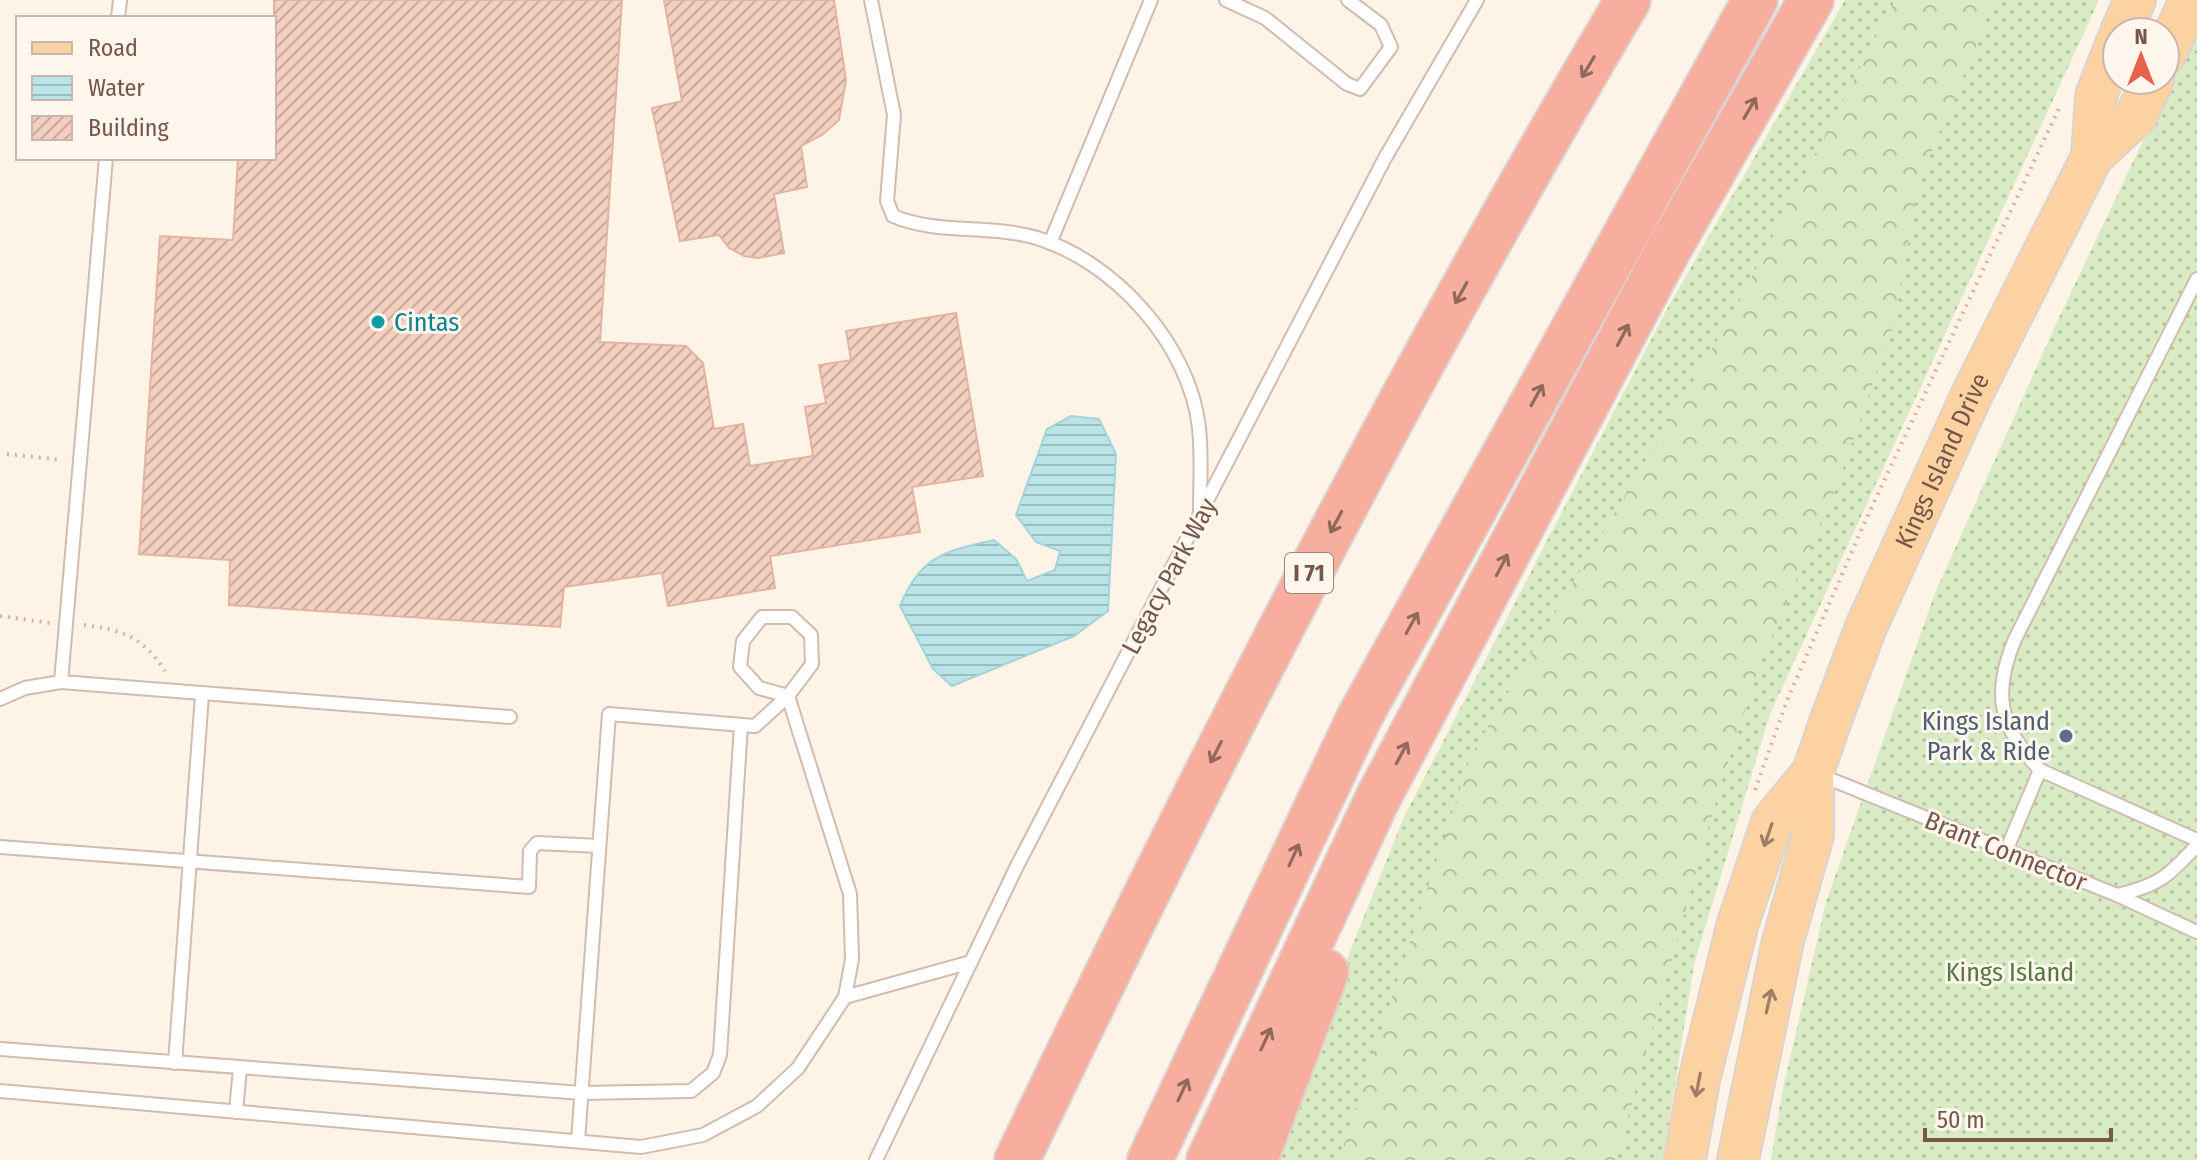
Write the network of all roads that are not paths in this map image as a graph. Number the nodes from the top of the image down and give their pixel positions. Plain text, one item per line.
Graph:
1 (871, 0) edge
2 (1151, 0) edge
3 (1226, 0) edge
4 (1348, 0) edge
5 (1477, 0) edge
6 (1628, 0) edge
7 (1755, 0) edge
8 (1811, 0) edge
9 (2190, 0) edge
10 (2181, 20) edge
11 (2101, 83) edge
12 (2145, 96) edge
13 (2092, 157) junction
14 (106, 160) edge
15 (1050, 243) junction
16 (2197, 279) edge
17 (1200, 516) junction
18 (61, 682) junction
19 (202, 695) junction
20 (788, 696) junction
21 (0, 699) edge
22 (510, 717) dead end
23 (741, 725) junction
24 (2040, 770) junction
25 (1813, 772) junction
26 (1378, 798) junction
27 (2197, 842) edge
28 (599, 846) junction
29 (0, 847) edge
30 (2006, 851) junction
31 (190, 861) junction
32 (2117, 895) junction
33 (2197, 932) edge
34 (971, 962) junction
35 (845, 997) junction
36 (0, 1049) edge
37 (175, 1063) junction
38 (240, 1068) junction
39 (0, 1091) edge
40 (582, 1093) junction
41 (236, 1112) junction
42 (578, 1141) junction
43 (876, 1160) edge
44 (1017, 1160) edge
45 (1150, 1160) edge
46 (1209, 1160) edge
47 (1255, 1160) edge
48 (1685, 1160) edge
49 (1738, 1160) edge

1 - 15 lane
2 - 15 lane
3 - 4 lane
5 - 17 lane, Legacy Park Way
6 -> 44 highway, I 71
45 -> 7 highway
26 -> 8 highway
9 - 10 main road
11 - 13 main road, Kings Island Drive
12 - 13 main road, Kings Island Drive
13 - 25 main road, Kings Island Drive
14 - 18 lane
15 - 17 lane
16 - 24 lane
17 - 34 lane, Legacy Park Way
18 - 19 lane
18 - 21 lane
19 - 22 lane
19 - 31 lane
20 - 20 lane
20 - 23 lane
20 - 35 lane
23 - 28 lane
23 - 40 lane
24 - 27 lane
24 - 30 lane
25 - 30 lane, Brant Connector
25 -> 48 main road, Kings Island Drive
49 -> 25 main road, Kings Island Drive
46 -> 26 highway
26 - 47 highway
27 - 32 lane
28 - 31 lane
28 - 40 lane
29 - 31 lane
30 - 32 lane, Brant Connector
31 - 37 lane
32 - 33 lane, Brant Connector
34 - 35 lane
34 - 43 lane, Legacy Park Way
35 - 42 lane
36 - 37 lane
37 - 38 lane
38 - 40 lane
38 - 41 lane
39 - 41 lane
40 - 42 lane
41 - 42 lane

